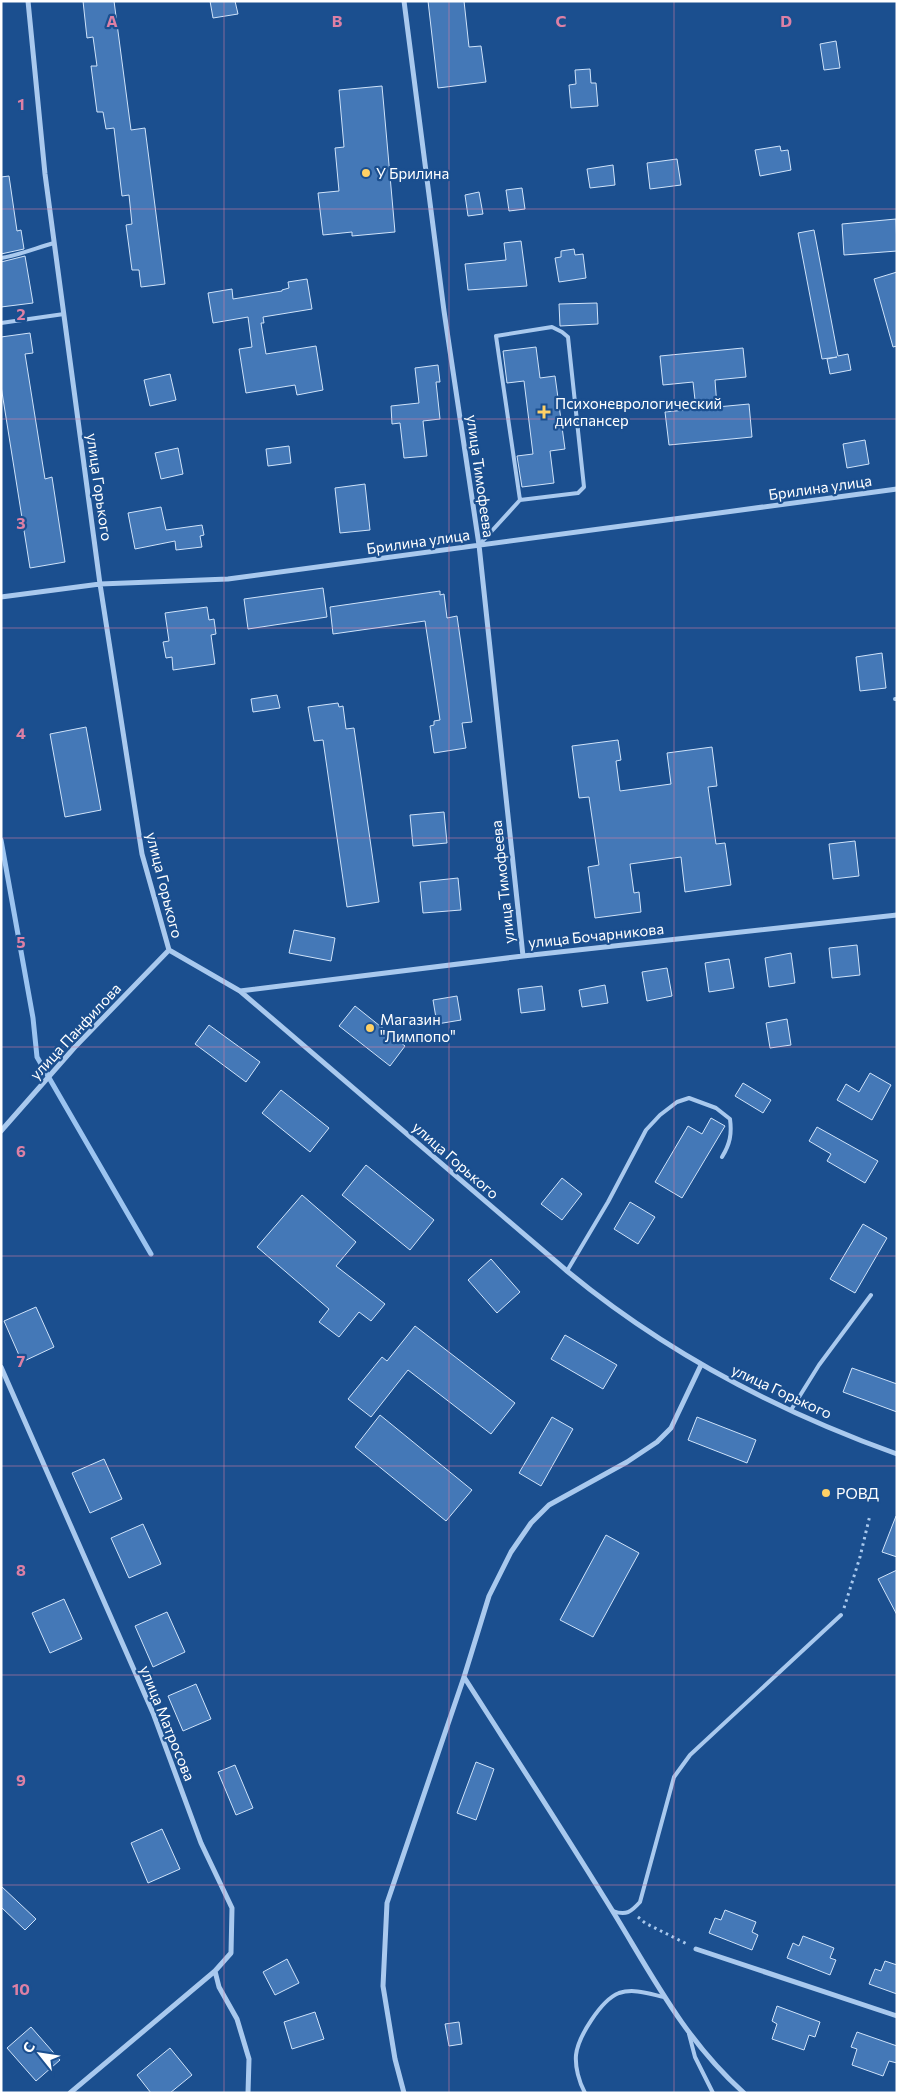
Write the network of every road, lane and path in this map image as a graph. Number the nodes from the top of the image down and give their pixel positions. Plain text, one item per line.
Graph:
1 (28, 1) edge
2 (404, 1) edge
3 (54, 243) junction
4 (1, 258) edge
5 (64, 314) junction
6 (1, 323) edge
7 (897, 489) edge
8 (520, 500) junction
9 (479, 545) junction
10 (100, 584) junction
11 (1, 597) edge
12 (897, 914) edge
13 (169, 950) junction
14 (522, 956) junction
15 (240, 991) junction
16 (1, 1131) edge
17 (722, 1157) dead end
18 (567, 1271) junction
19 (871, 1295) dead end
20 (702, 1365) junction
21 (1, 1367) edge
22 (791, 1410) junction
23 (897, 1454) edge
24 (870, 1515) dead end
25 (841, 1615) joint
26 (464, 1677) junction
27 (612, 1910) junction
28 (631, 1912) junction
29 (696, 1949) joint
30 (215, 1972) junction
31 (664, 1997) junction
32 (897, 2016) edge
33 (689, 2034) junction
34 (70, 2093) edge
35 (248, 2093) edge
36 (404, 2093) edge
37 (585, 2093) edge
38 (713, 2093) edge
39 (744, 2093) edge

1 - 3 street, улица Горького
2 - 9 street, улица Тимофеева
3 - 4 lane
3 - 5 street, улица Горького
5 - 6 lane
5 - 10 street, улица Горького
7 - 9 street, Брилина улица
8 - 8 lane
8 - 9 lane
9 - 10 street, Брилина улица
9 - 14 street, улица Тимофеева
10 - 11 street, Брилина улица
10 - 13 street, улица Горького
12 - 14 street, улица Бочарникова
13 - 15 street, улица Горького
13 - 16 street, улица Панфилова
14 - 15 street, улица Бочарникова
15 - 18 street, улица Горького
17 - 18 lane
18 - 20 street, улица Горького
19 - 22 lane
20 - 22 street, улица Горького
20 - 26 street
21 - 30 street, улица Матросова
22 - 23 street, улица Горького
24 - 25 path
25 - 28 lane
26 - 27 street
26 - 36 street
27 - 28 lane
27 - 31 street
28 - 29 path
29 - 32 street
30 - 34 street, улица Матросова
30 - 35 street
31 - 33 street
31 - 37 lane
33 - 38 lane
33 - 39 street

